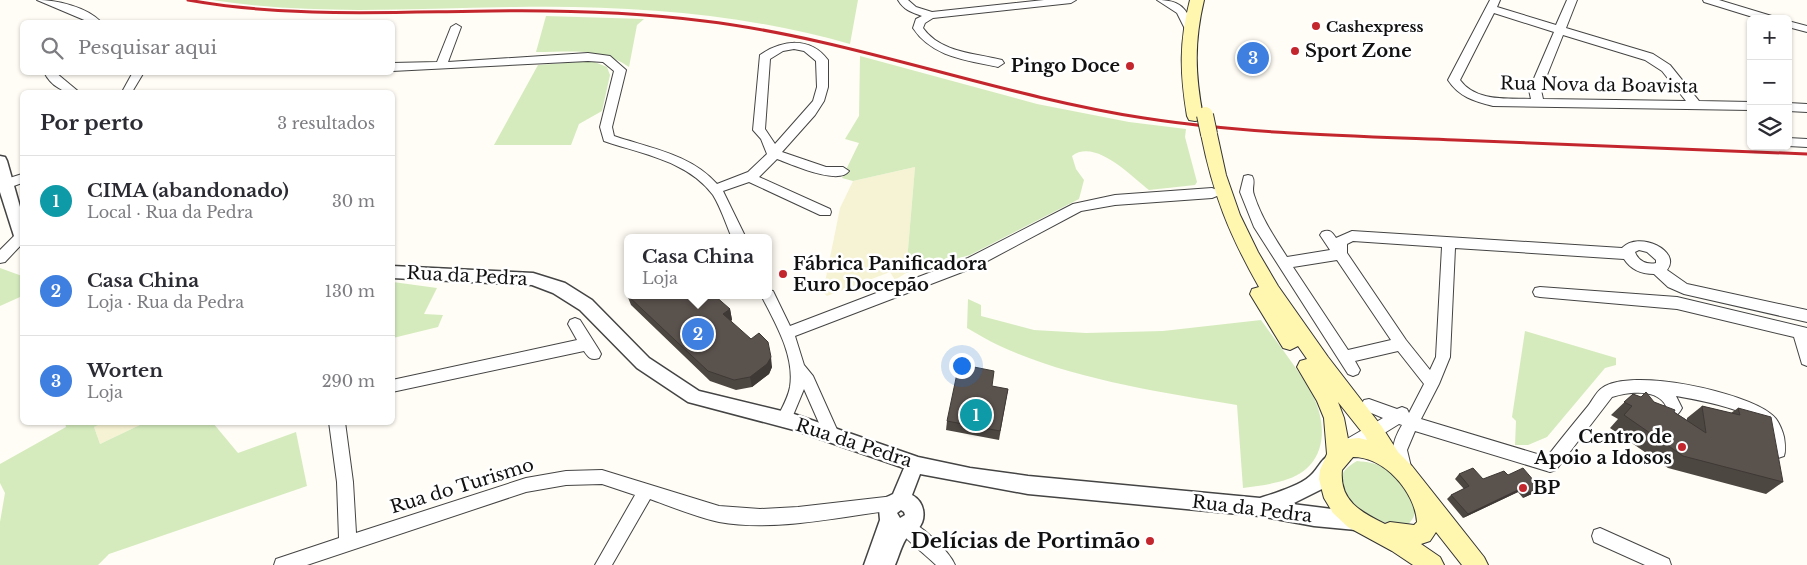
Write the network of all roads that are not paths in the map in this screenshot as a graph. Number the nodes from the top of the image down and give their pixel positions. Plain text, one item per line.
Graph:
1 (42, 0) edge
2 (1071, 0) edge
3 (1162, 0) edge
4 (1197, 0) edge
5 (1208, 0) edge
6 (1572, 0) edge
7 (1708, 0) edge
8 (904, 3) edge
9 (1493, 4) edge
10 (931, 15) junction
11 (1759, 15) edge
12 (92, 20) edge
13 (1792, 25) edge
14 (456, 27) dead end
15 (919, 29) junction
16 (1190, 29) junction
17 (1807, 29) edge
18 (1559, 30) junction
19 (998, 63) dead end
20 (441, 66) junction
21 (395, 67) edge
22 (50, 75) edge
23 (137, 75) edge
24 (70, 90) edge
25 (127, 90) edge
26 (1540, 103) junction
27 (1695, 104) junction
28 (1747, 107) edge
29 (1792, 107) edge
30 (1807, 108) edge
31 (1202, 124) junction
32 (1792, 142) edge
33 (1807, 143) edge
34 (773, 153) junction
35 (0, 161) edge
36 (843, 171) dead end
37 (748, 177) junction
38 (20, 179) edge
39 (1248, 180) dead end
40 (2, 185) edge
41 (714, 189) junction
42 (1212, 193) junction
43 (825, 212) dead end
44 (20, 231) edge
45 (737, 234) edge
46 (1328, 235) dead end
47 (20, 238) edge
48 (1448, 242) junction
49 (1340, 254) junction
50 (1628, 254) junction
51 (0, 258) edge
52 (1283, 264) junction
53 (1658, 269) junction
54 (395, 272) edge
55 (1540, 292) dead end
56 (770, 299) edge
57 (1807, 316) edge
58 (575, 324) dead end
59 (787, 332) junction
60 (1803, 333) edge
61 (1401, 344) junction
62 (1807, 360) edge
63 (798, 368) junction
64 (1432, 384) junction
65 (395, 385) edge
66 (1650, 387) junction
67 (1340, 391) junction
68 (1424, 401) junction
69 (1368, 406) junction
70 (784, 420) junction
71 (1404, 420) junction
72 (337, 425) edge
73 (1373, 432) junction
74 (831, 434) junction
75 (1778, 451) edge
76 (1339, 455) junction
77 (915, 464) junction
78 (1398, 466) junction
79 (646, 491) junction
80 (1422, 498) junction
81 (1260, 507) junction
82 (899, 516) junction
83 (1363, 524) junction
84 (1600, 536) dead end
85 (348, 542) junction
86 (282, 565) edge
87 (604, 565) edge
88 (874, 565) edge
89 (885, 565) edge
90 (947, 565) edge
91 (1432, 565) edge
92 (1476, 565) edge
93 (1663, 565) edge

1 - 12 street
2 - 10 street
3 - 16 street
4 - 16 main road
5 - 31 main road
6 - 18 street
7 - 11 street
8 - 10 street
8 - 15 street
9 - 18 street
9 - 26 street, Rua Nova da Boavista
10 - 15 street
13 - 17 street
14 - 20 street
15 - 19 street
16 - 31 main road
18 - 26 street
18 - 27 street
20 - 21 street
20 - 41 street
22 - 24 street
23 - 25 street
26 - 27 street, Rua Nova da Boavista
27 - 28 street, Rua Nova da Boavista
29 - 30 street
31 - 42 main road
31 - 67 main road
32 - 33 street
34 - 34 street
34 - 36 street
34 - 37 street
35 - 40 street
37 - 41 street
37 - 43 street
38 - 40 street
39 - 52 street
40 - 44 street
41 - 45 street
42 - 59 street
42 - 76 main road
46 - 49 street
47 - 51 street
48 - 49 street
48 - 50 street
48 - 64 street
49 - 52 street
49 - 61 street
50 - 53 street
50 - 53 street
52 - 61 street
53 - 57 street
54 - 70 street, Rua da Pedra
55 - 60 street
56 - 59 street
58 - 65 street
59 - 63 street
60 - 62 street
61 - 64 street
63 - 70 street
63 - 74 street
64 - 68 street
66 - 66 street
66 - 71 street
66 - 75 street
67 - 69 street
67 - 73 main road
68 - 69 street
68 - 71 street
69 - 71 street
70 - 74 street, Rua da Pedra
71 - 73 street
71 - 78 street
72 - 85 street
73 - 76 street
73 - 78 main road
74 - 77 street, Rua da Pedra
76 - 78 main road
76 - 81 street
76 - 83 main road
77 - 81 street, Rua da Pedra
77 - 82 street
78 - 80 main road
79 - 82 street, Rua do Turismo
79 - 85 street, Rua do Turismo
79 - 87 street
80 - 83 main road
80 - 92 main road
81 - 83 street, Rua da Pedra
82 - 88 street
82 - 89 street
82 - 90 street, Rua do Turismo
83 - 91 main road
84 - 93 street
85 - 86 street, Rua do Turismo

